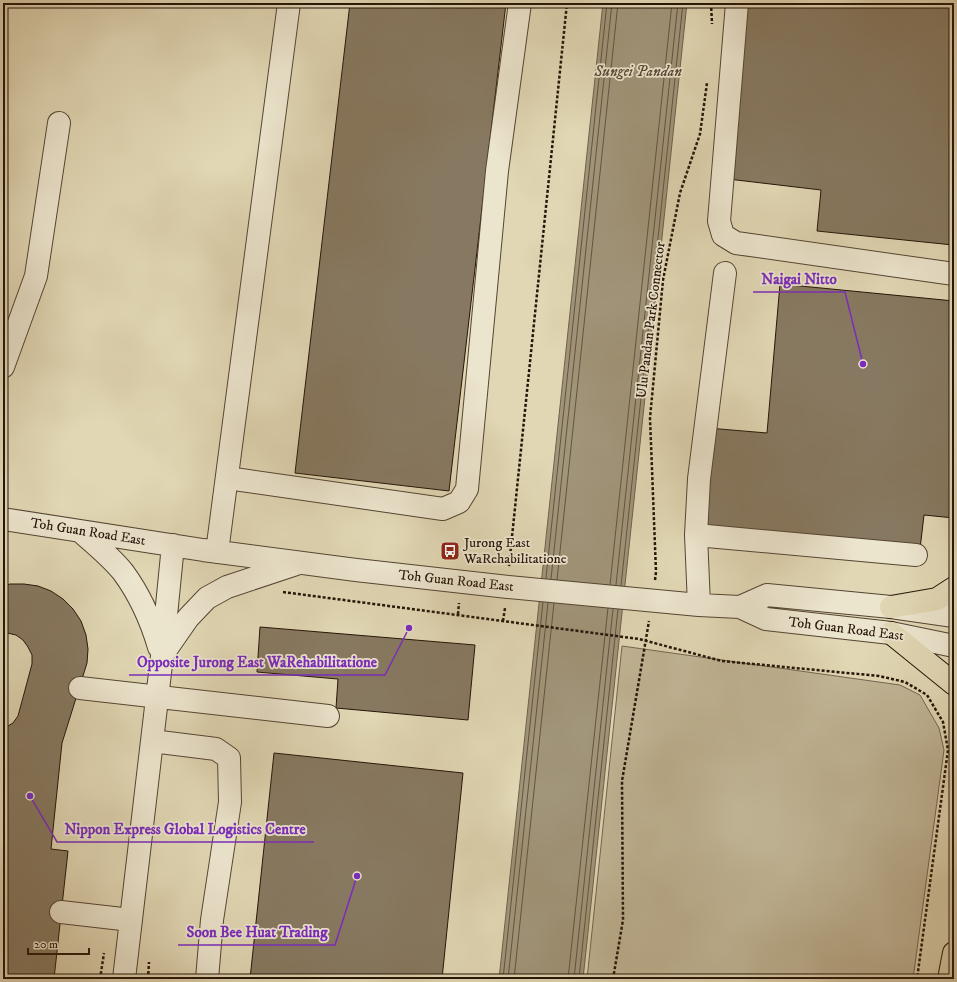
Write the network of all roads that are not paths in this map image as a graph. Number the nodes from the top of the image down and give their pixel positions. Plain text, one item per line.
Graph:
1 (288, 3) edge
2 (520, 3) edge
3 (737, 3) edge
4 (59, 123) dead end
5 (725, 273) dead end
6 (954, 274) edge
7 (3, 367) edge
8 (227, 478) junction
9 (3, 519) edge
10 (80, 531) junction
11 (696, 535) junction
12 (173, 546) junction
13 (217, 552) junction
14 (916, 555) dead end
15 (301, 562) junction
16 (954, 588) edge
17 (699, 604) junction
18 (740, 607) junction
19 (891, 607) junction
20 (954, 616) edge
21 (891, 633) junction
22 (954, 646) edge
23 (162, 656) junction
24 (954, 684) edge
25 (80, 688) dead end
26 (157, 696) junction
27 (328, 716) dead end
28 (152, 741) junction
29 (61, 912) dead end
30 (131, 920) junction
31 (954, 953) edge
32 (124, 979) edge
33 (207, 979) edge
34 (949, 979) edge

1 - 8 street
2 - 8 street
3 - 6 street
4 - 7 street
5 - 11 street
8 - 13 street
9 - 10 street, Toh Guan Road East
10 - 12 street, Toh Guan Road East
10 - 23 street
11 - 14 street
11 - 17 street
12 - 13 street, Toh Guan Road East
12 - 23 street
13 - 15 street, Toh Guan Road East
15 - 17 street, Toh Guan Road East
15 - 23 street
16 - 19 main road
17 - 18 street, Toh Guan Road East
18 - 19 street, Toh Guan Road East
18 - 21 street, Toh Guan Road East
19 - 20 street, Toh Guan Road East
21 - 22 street, Toh Guan Road East
21 - 24 main road
23 - 26 street
25 - 26 street
26 - 27 street
26 - 28 street
28 - 30 street
28 - 33 street
29 - 30 street
30 - 32 street
31 - 34 main road

